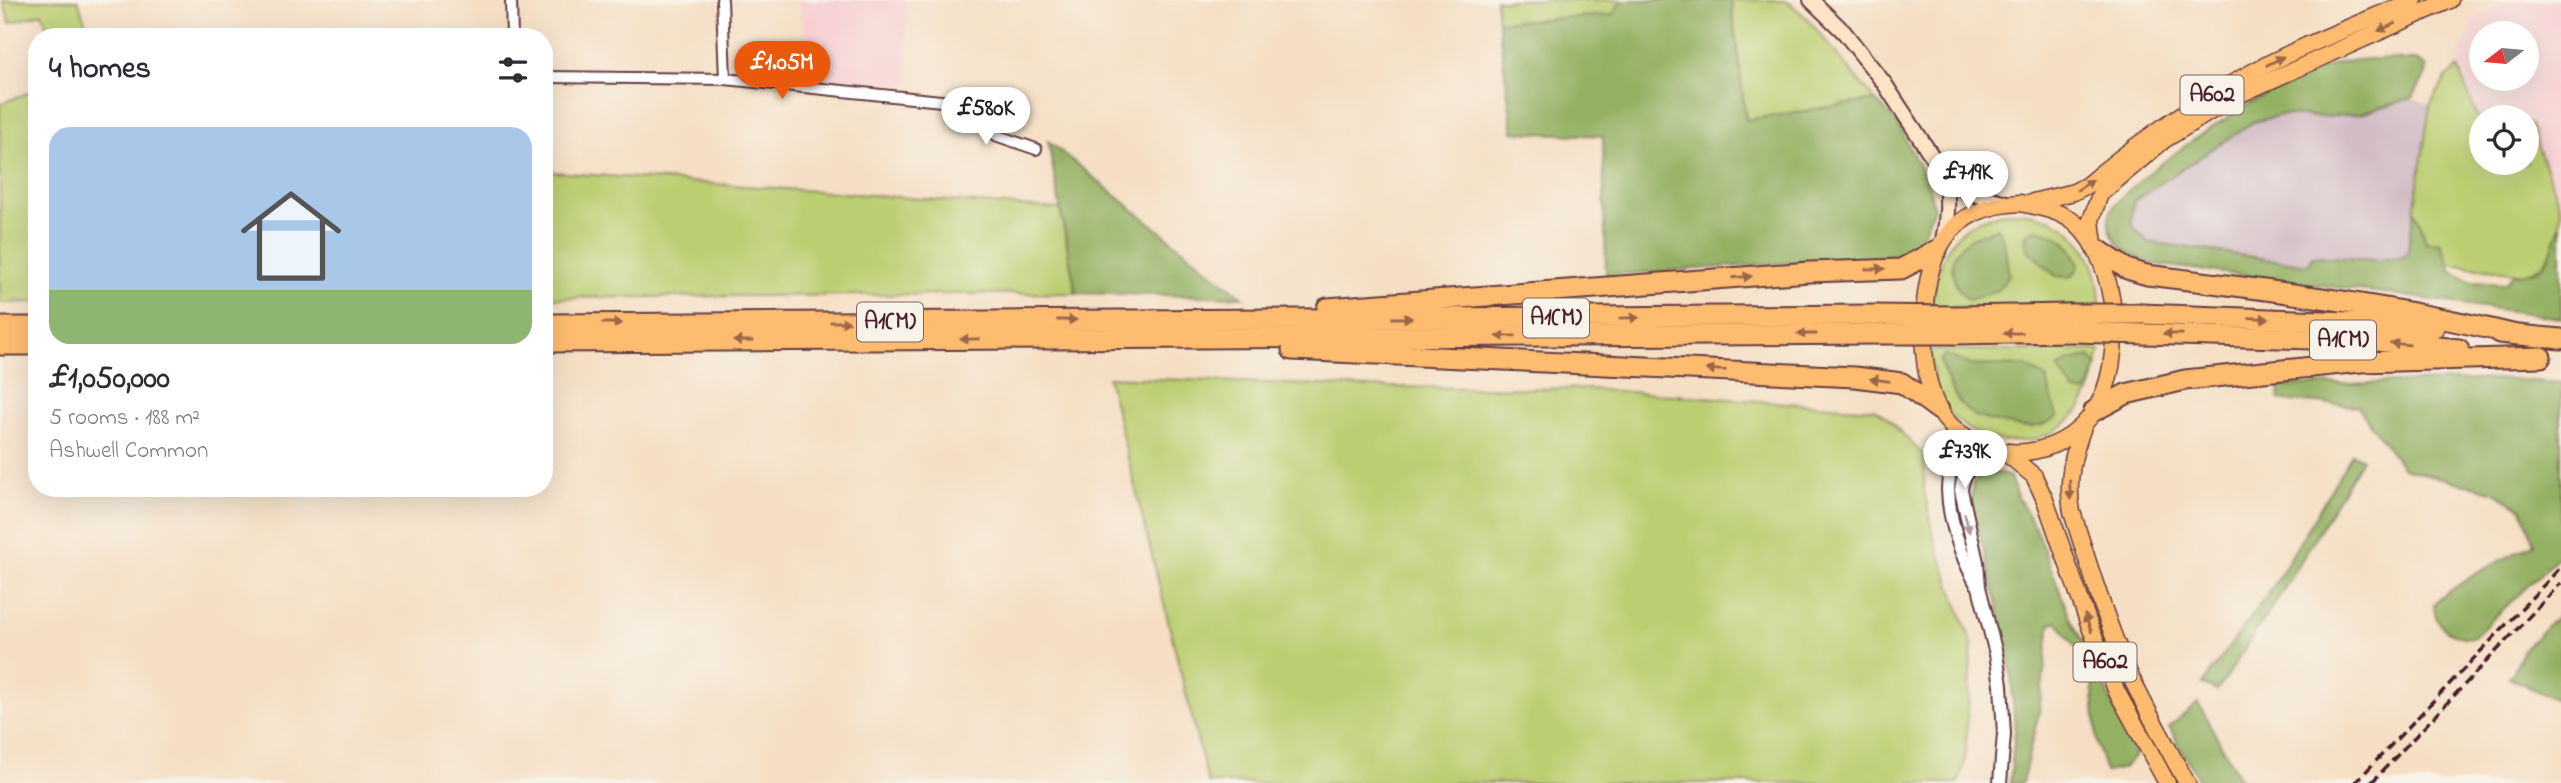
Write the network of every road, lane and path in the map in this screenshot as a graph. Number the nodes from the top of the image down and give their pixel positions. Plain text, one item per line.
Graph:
1 (511, 0) edge
2 (722, 0) edge
3 (1811, 0) edge
4 (2414, 0) edge
5 (2449, 0) edge
6 (512, 28) edge
7 (553, 77) edge
8 (725, 79) junction
9 (987, 106) junction
10 (1020, 109) dead end
11 (1036, 149) dead end
12 (1945, 176) junction
13 (2015, 203) junction
14 (1940, 246) junction
15 (2095, 246) junction
16 (1235, 319) junction
17 (553, 324) edge
18 (1876, 324) junction
19 (2143, 324) junction
20 (0, 327) edge
21 (28, 327) edge
22 (2512, 334) junction
23 (1185, 339) junction
24 (2561, 339) edge
25 (553, 342) edge
26 (0, 345) edge
27 (28, 345) edge
28 (2551, 358) edge
29 (1944, 418) junction
30 (2089, 418) junction
31 (2001, 452) junction
32 (1979, 587) junction
33 (2000, 783) edge
34 (2167, 783) edge
35 (2187, 783) edge

1 - 6 street
2 - 8 street
3 - 12 main road
13 -> 4 main road, A602
5 -> 15 main road, A602
7 - 8 street
8 - 9 street
9 - 10 street
9 - 11 street
12 - 13 main road
12 - 14 main road
13 - 14 main road
13 - 15 main road
16 -> 14 highway, A1(M)
14 - 29 main road
15 - 22 highway
15 - 30 main road
17 -> 16 highway, A1(M)
16 -> 18 highway, A1(M)
18 - 19 highway, A1(M), bridge
18 -> 23 highway, A1(M)
19 -> 22 highway, A1(M)
28 -> 19 highway, A1(M)
20 - 21 highway
22 - 24 highway, A1(M)
23 -> 25 highway, A1(M)
29 -> 23 highway
26 - 27 highway
28 - 30 highway
29 - 31 main road
29 - 32 street
30 - 31 main road
30 -> 35 main road, A602
31 -> 32 street
34 -> 31 main road, A602
32 - 33 street

